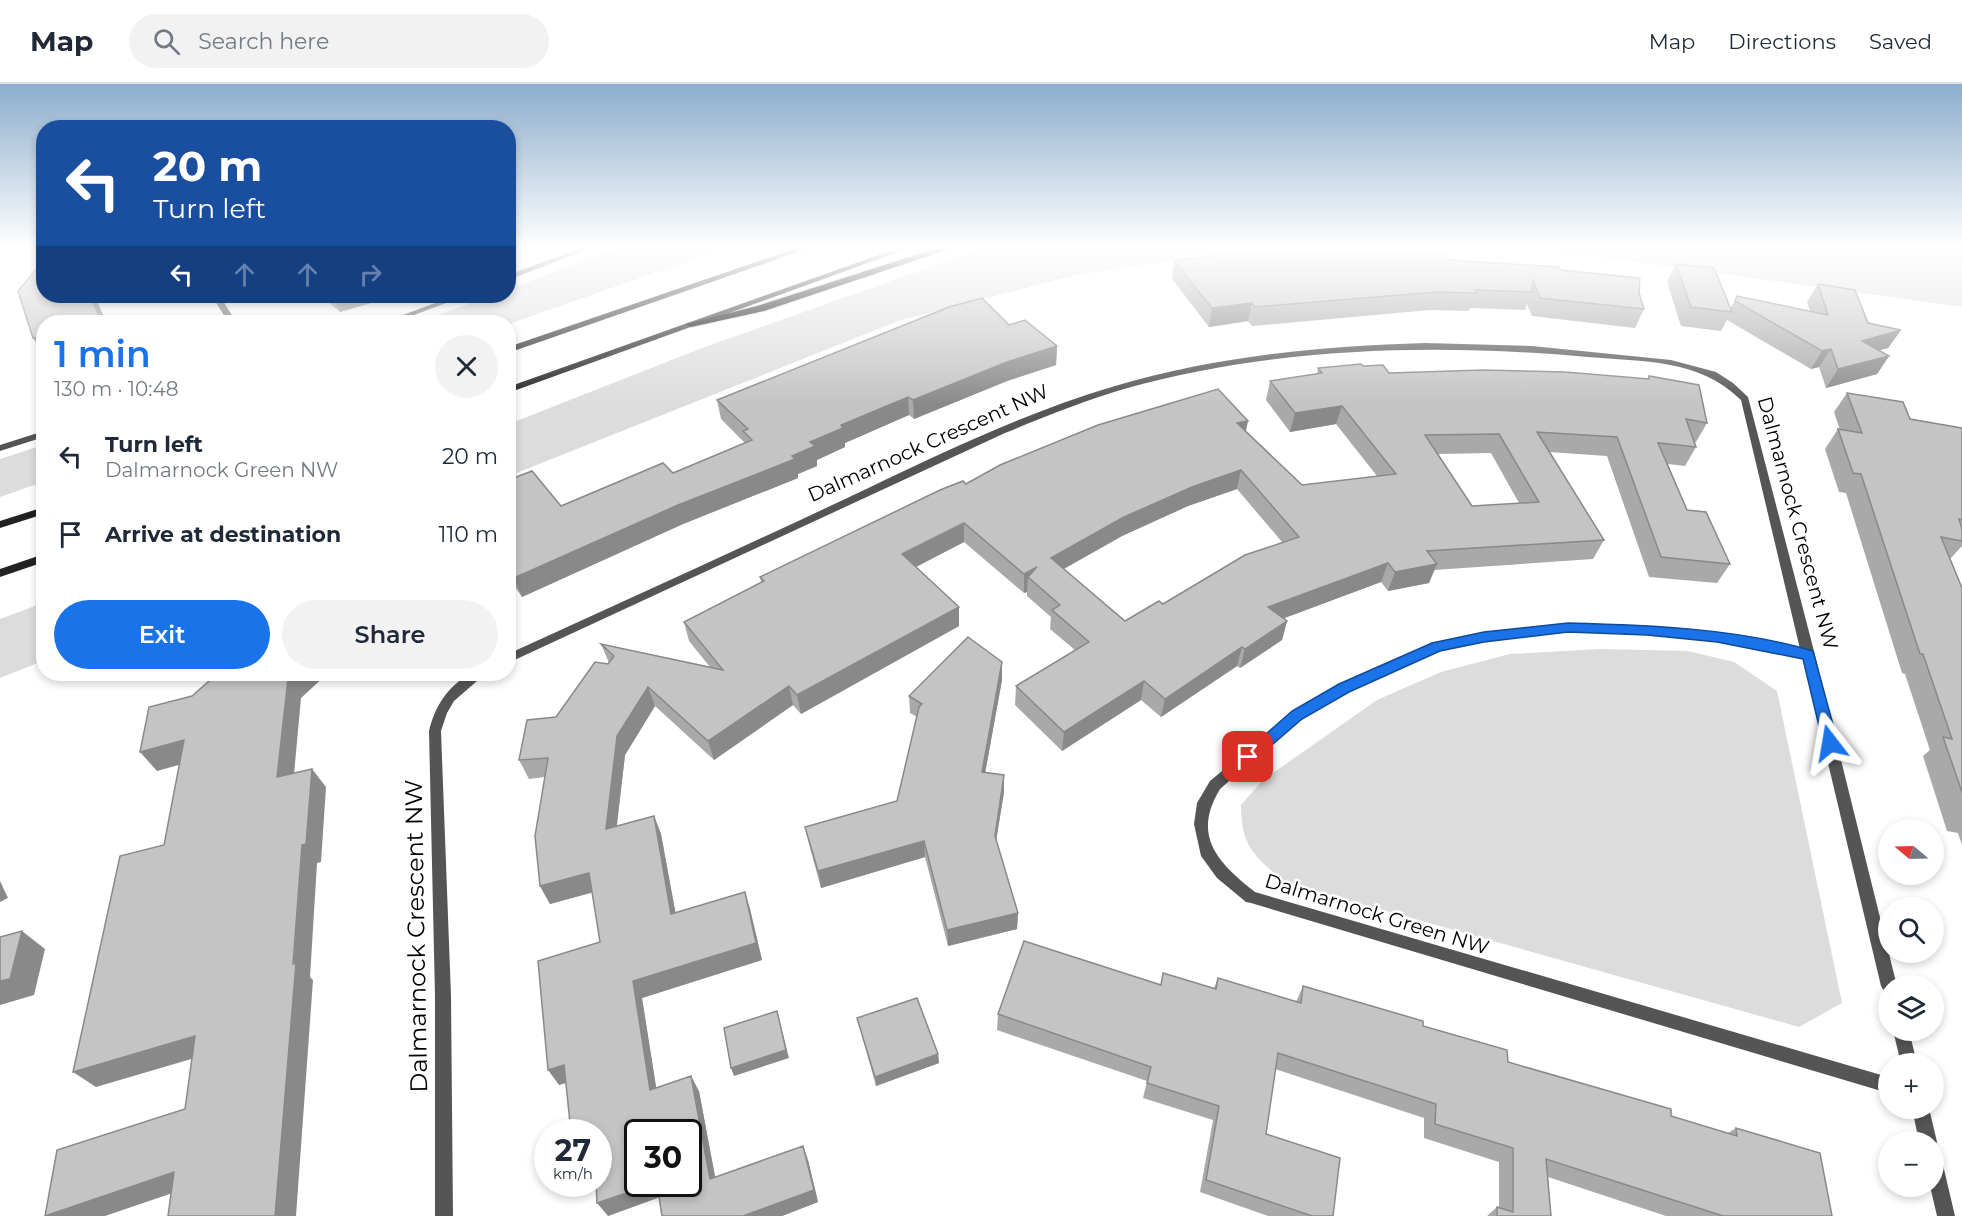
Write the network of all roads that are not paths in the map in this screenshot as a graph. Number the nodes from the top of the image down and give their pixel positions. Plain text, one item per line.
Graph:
1 (654, 300) edge
2 (759, 300) edge
3 (788, 300) edge
4 (441, 303) edge
5 (407, 315) edge
6 (691, 324) junction
7 (516, 347) edge
8 (516, 387) edge
9 (36, 437) edge
10 (0, 448) edge
11 (36, 513) edge
12 (0, 525) edge
13 (36, 561) edge
14 (0, 573) edge
15 (516, 655) edge
16 (1809, 655) junction
17 (470, 681) edge
18 (1887, 975) edge
19 (1878, 1082) edge
20 (1942, 1197) edge
21 (444, 1216) edge
22 (1946, 1216) edge

1 - 7 main road
2 - 6 main road
3 - 6 main road
4 - 5 street
6 - 8 main road
9 - 10 street
11 - 12 main road
13 - 14 main road
15 - 16 street, Dalmarnock Crescent NW
16 - 18 street, Dalmarnock Crescent NW
16 - 19 street, Dalmarnock Green NW
17 - 21 street, Dalmarnock Crescent NW
20 - 22 street

